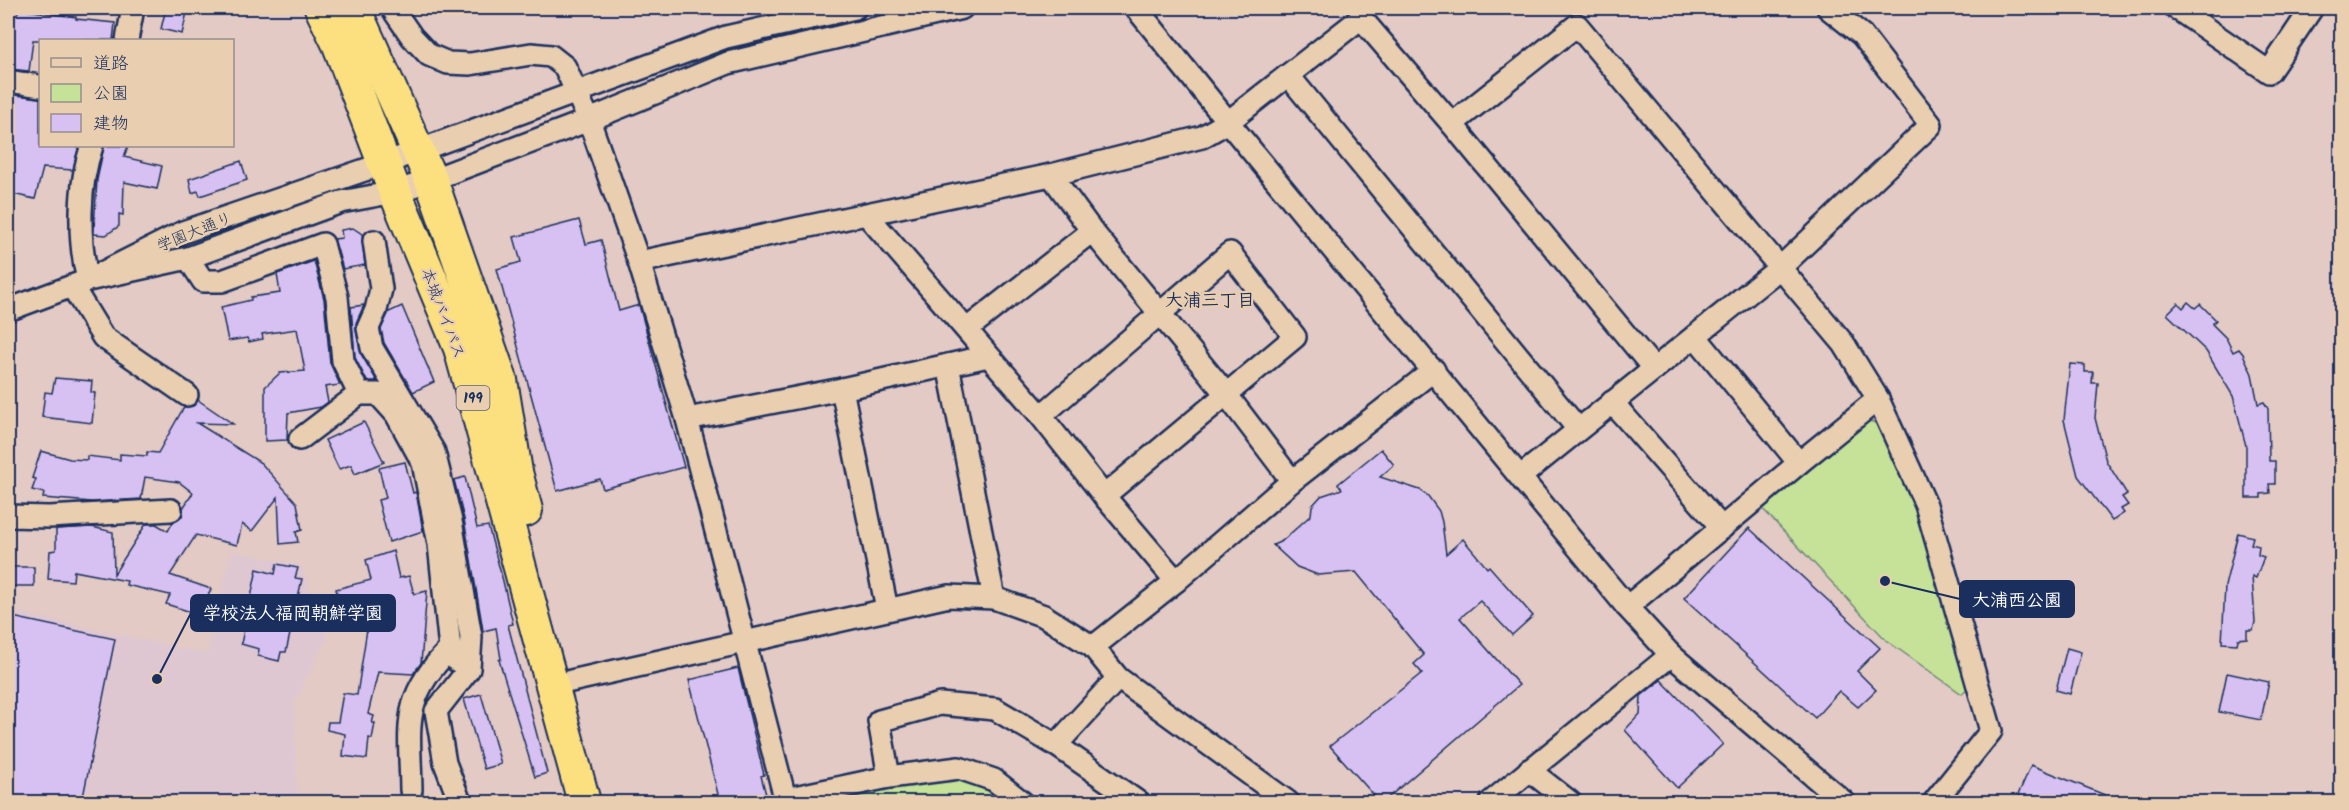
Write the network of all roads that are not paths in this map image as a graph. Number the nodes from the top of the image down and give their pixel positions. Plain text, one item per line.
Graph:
1 (130, 8) edge
2 (321, 8) edge
3 (354, 8) edge
4 (392, 8) edge
5 (855, 8) edge
6 (962, 8) edge
7 (1136, 8) edge
8 (1828, 8) edge
9 (2312, 8) edge
10 (2182, 9) edge
11 (127, 39) edge
12 (1288, 75) junction
13 (8, 81) edge
14 (39, 86) edge
15 (575, 92) junction
16 (589, 120) junction
17 (1228, 122) junction
18 (1452, 124) junction
19 (92, 147) edge
20 (417, 150) junction
21 (1051, 175) junction
22 (390, 177) junction
23 (431, 180) junction
24 (867, 215) junction
25 (1092, 231) junction
26 (374, 241) dead end
27 (188, 258) junction
28 (639, 262) junction
29 (1781, 267) junction
30 (80, 283) junction
31 (8, 310) edge
32 (1160, 312) junction
33 (967, 329) junction
34 (1695, 336) junction
35 (988, 356) junction
36 (948, 365) junction
37 (1654, 369) junction
38 (1434, 370) junction
39 (842, 389) junction
40 (359, 394) junction
41 (1226, 394) junction
42 (187, 396) dead end
43 (1878, 399) junction
44 (1612, 402) junction
45 (1041, 416) junction
46 (687, 419) junction
47 (1578, 429) junction
48 (300, 439) dead end
49 (1799, 463) junction
50 (1521, 476) junction
51 (1292, 481) junction
52 (1104, 496) junction
53 (171, 510) dead end
54 (8, 516) edge
55 (1722, 528) junction
56 (1176, 581) junction
57 (994, 598) junction
58 (1628, 607) junction
59 (887, 609) junction
60 (744, 641) junction
61 (1093, 647) junction
62 (450, 649) junction
63 (1671, 655) junction
64 (463, 676) junction
65 (1118, 678) junction
66 (571, 681) junction
67 (1056, 745) junction
68 (1529, 770) junction
69 (889, 777) junction
70 (411, 790) dead end
71 (786, 801) edge
72 (460, 802) edge
73 (584, 802) edge
74 (607, 802) edge
75 (1022, 802) edge
76 (1138, 802) edge
77 (1288, 802) edge
78 (1491, 802) edge
79 (1570, 802) edge
80 (1844, 802) edge
81 (1934, 802) edge

1 - 11 street
2 - 22 highway, 本城バイパス / 199
3 - 20 highway, 本城バイパス / 199
4 - 15 street
5 - 15 street
6 - 16 street
7 - 17 street
8 - 29 street
9 - 10 street
12 - 17 street
12 - 18 street
12 - 47 street
13 - 14 street
15 - 16 street
15 - 20 street
16 - 23 street
16 - 28 street
17 - 21 street
17 - 38 street
18 - 29 street
18 - 37 street
19 - 30 street
20 - 22 street
20 - 23 highway, 本城バイパス / 199
21 - 24 street
21 - 25 street
22 - 23 street
22 - 27 street
22 - 30 street, 学園大通り
22 - 73 highway, 本城バイパス / 199
23 - 66 highway, 本城バイパス / 199
24 - 28 street
24 - 33 street
25 - 32 street
25 - 33 street
26 - 64 street
27 - 30 street
27 - 40 street
28 - 46 street
29 - 34 street
29 - 43 street
30 - 31 street, 学園大通り
30 - 42 street
32 - 41 street
32 - 41 street
32 - 45 street
33 - 35 street
34 - 37 street
34 - 49 street
35 - 36 street
35 - 45 street
36 - 39 street
36 - 57 street
37 - 44 street
38 - 50 street
38 - 51 street
39 - 46 street
39 - 59 street
40 - 48 street
40 - 62 street
41 - 51 street
41 - 52 street
43 - 49 street
43 - 81 street
44 - 47 street
44 - 55 street
45 - 52 street
46 - 60 street
47 - 50 street
49 - 55 street
50 - 58 street
51 - 56 street
52 - 56 street
53 - 54 street
55 - 58 street
56 - 61 street
57 - 59 street
57 - 61 street
58 - 63 street
59 - 60 street
60 - 66 street
60 - 71 street
61 - 65 street
62 - 64 street
62 - 70 street
63 - 68 street
63 - 80 street
64 - 72 street
65 - 67 street
65 - 77 street
66 - 74 highway, 本城バイパス / 199
67 - 69 street
67 - 76 street
68 - 78 street
68 - 79 street
69 - 71 street
69 - 75 street

